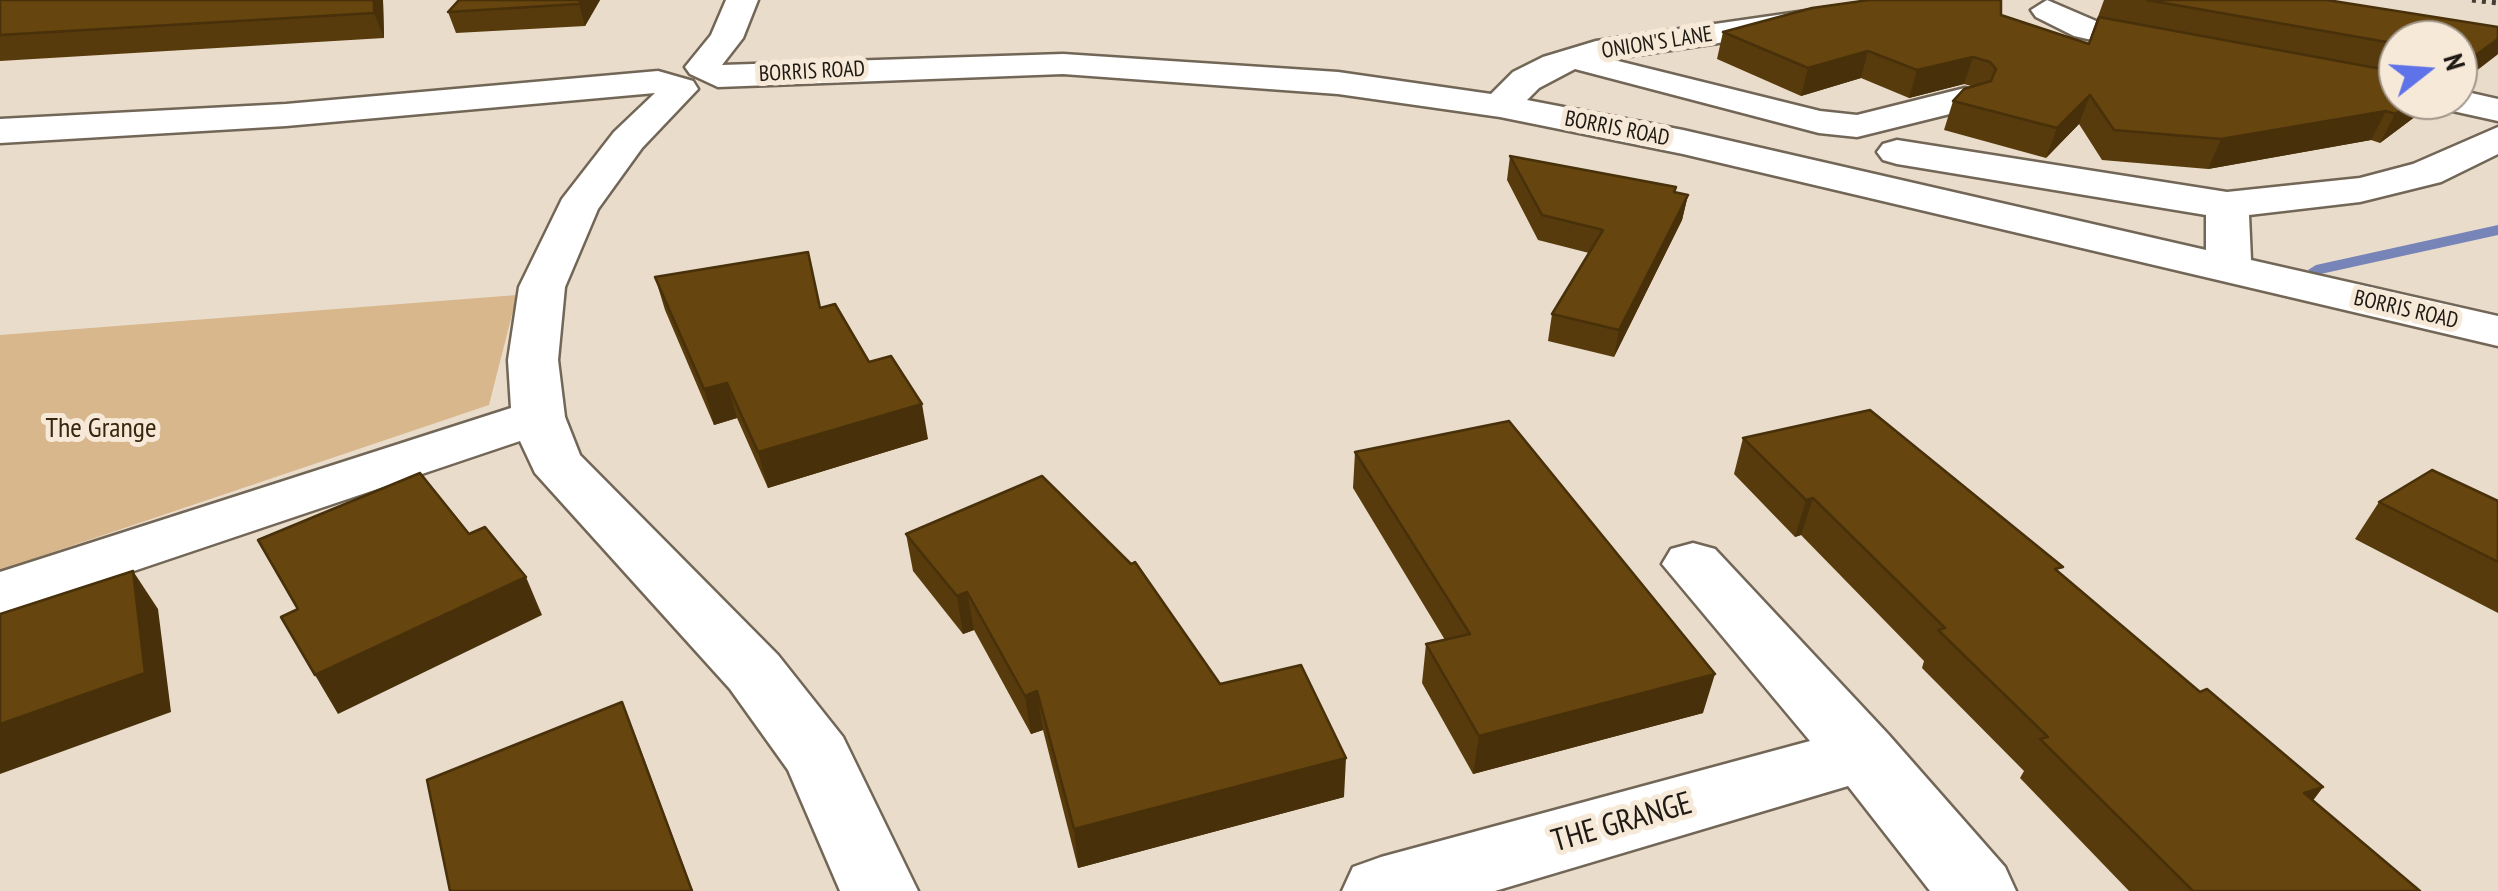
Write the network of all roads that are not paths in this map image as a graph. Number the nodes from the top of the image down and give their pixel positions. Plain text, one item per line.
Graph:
1 (742, 0) edge
2 (1948, 0) edge
3 (2048, 10) dead end
4 (2198, 52) edge
5 (1562, 62) junction
6 (689, 79) junction
7 (1965, 99) edge
8 (1500, 106) junction
9 (0, 131) edge
10 (2498, 139) edge
11 (1897, 152) dead end
12 (2227, 205) junction
13 (2229, 268) junction
14 (2498, 331) edge
15 (538, 416) junction
16 (1693, 564) dead end
17 (0, 594) edge
18 (1863, 754) junction
19 (879, 891) edge
20 (1380, 891) edge
21 (1977, 891) edge

1 - 6 street
2 - 5 street, ONION'S LANE
3 - 4 street
5 - 7 street
5 - 8 street, ONION'S LANE
6 - 8 street, BORRIS ROAD
6 - 9 street, BORRIS ROAD
6 - 15 street
8 - 13 street, BORRIS ROAD
10 - 12 street
11 - 12 street
12 - 13 street
13 - 14 street, BORRIS ROAD
15 - 17 street
15 - 19 street
16 - 18 street
18 - 20 street, THE GRANGE
18 - 21 street

